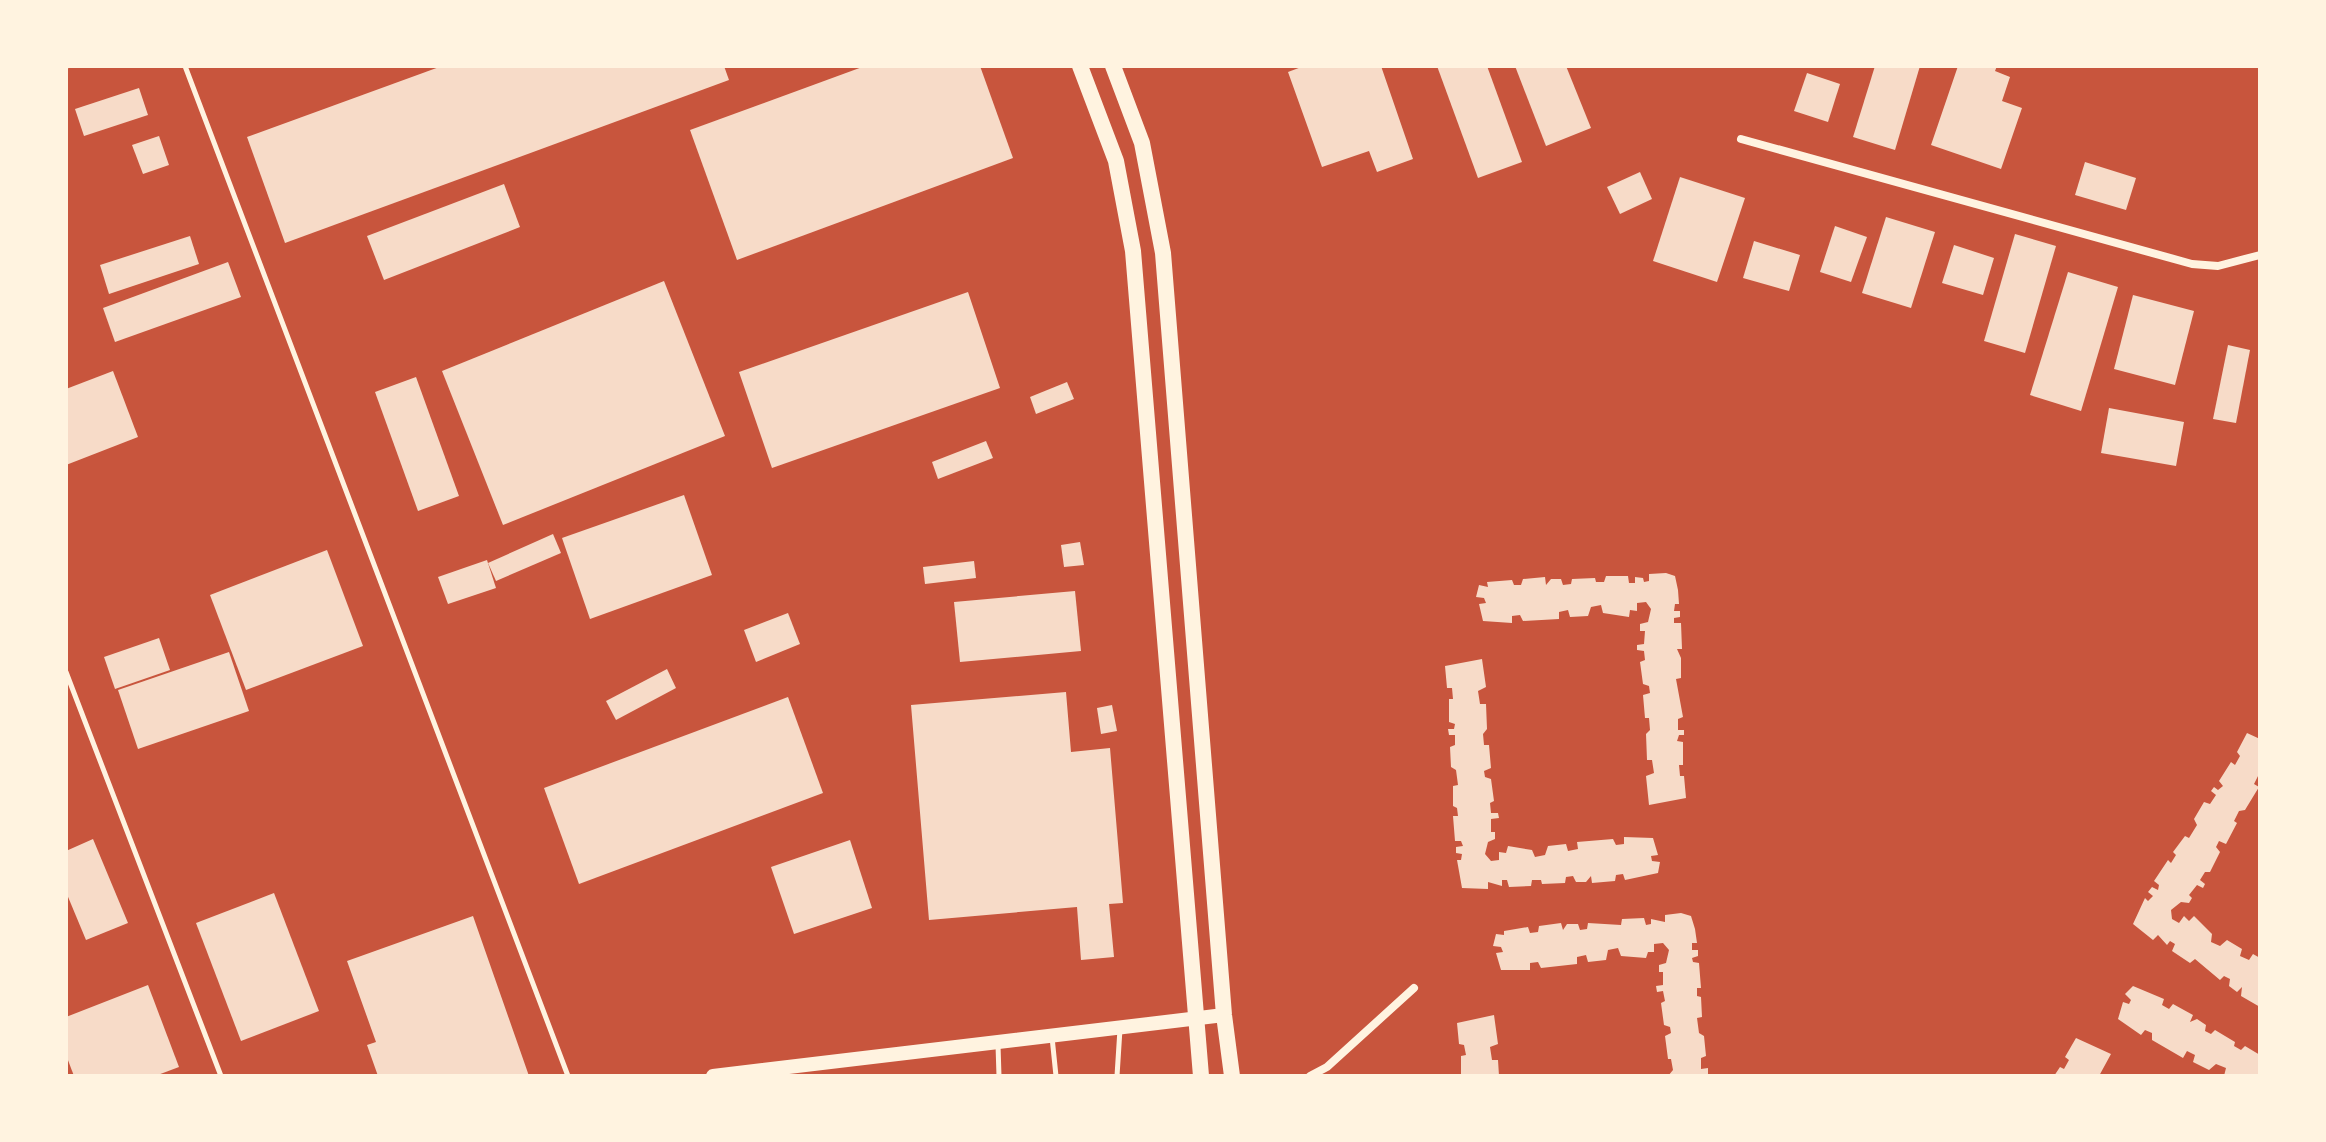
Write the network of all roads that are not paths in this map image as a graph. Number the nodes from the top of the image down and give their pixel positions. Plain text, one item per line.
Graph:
1 (185, 66) edge
2 (1080, 66) edge
3 (1113, 66) edge
4 (1741, 139) dead end
5 (2260, 255) edge
6 (66, 672) edge
7 (1414, 988) dead end
8 (1224, 1015) junction
9 (1194, 1019) junction
10 (1120, 1028) junction
11 (1052, 1036) junction
12 (998, 1042) junction
13 (221, 1076) edge
14 (568, 1076) edge
15 (713, 1076) edge
16 (999, 1076) edge
17 (1056, 1076) edge
18 (1117, 1076) edge
19 (1201, 1076) edge
20 (1232, 1076) edge
21 (1310, 1076) edge

1 - 14 lane
2 - 9 main road
3 - 8 main road
4 - 5 street
6 - 13 lane
7 - 21 street
8 - 9 street
8 - 20 main road
9 - 10 street
9 - 19 main road
10 - 11 street
10 - 18 lane
11 - 12 street
11 - 17 lane
12 - 15 street
12 - 16 lane

